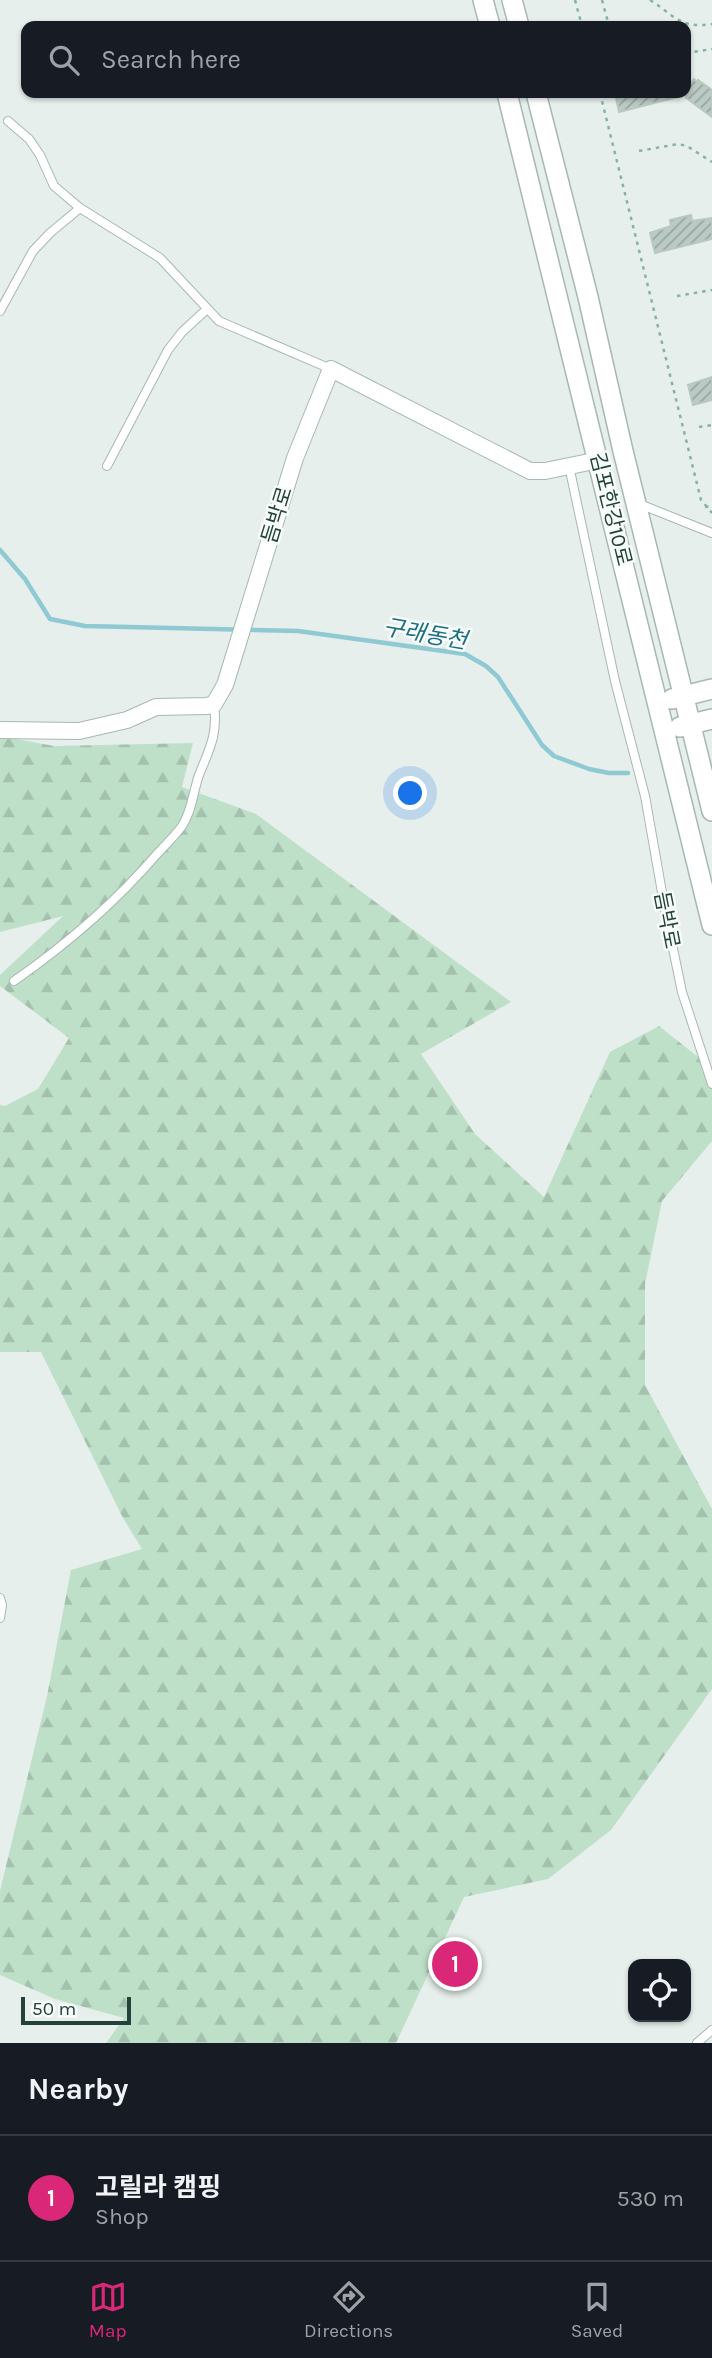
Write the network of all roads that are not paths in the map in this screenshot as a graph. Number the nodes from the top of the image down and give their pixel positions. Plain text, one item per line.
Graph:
1 (483, 0) edge
2 (512, 0) edge
3 (489, 21) edge
4 (518, 21) edge
5 (508, 98) edge
6 (537, 98) edge
7 (8, 121) dead end
8 (80, 208) junction
9 (206, 310) junction
10 (0, 311) edge
11 (331, 369) junction
12 (599, 460) junction
13 (107, 466) dead end
14 (569, 466) junction
15 (636, 503) junction
16 (712, 533) edge
17 (712, 689) edge
18 (684, 696) junction
19 (659, 703) junction
20 (214, 704) junction
21 (712, 719) edge
22 (691, 724) junction
23 (0, 730) edge
24 (665, 730) junction
25 (712, 811) edge
26 (712, 925) edge
27 (14, 981) dead end
28 (712, 1084) edge
29 (0, 1598) edge
30 (0, 1618) edge
31 (712, 2030) edge
32 (696, 2043) edge

1 - 3 street
2 - 4 street
5 - 12 street, 김포한강10로
6 - 15 street, 김포한강10로
7 - 8 lane
8 - 9 lane
8 - 10 lane
9 - 11 lane
9 - 13 lane
11 - 14 street
11 - 20 street, 듬박로
12 - 14 street
12 - 19 street, 김포한강10로
14 - 28 lane, 듬박로
15 - 16 lane
15 - 18 street, 김포한강10로
17 - 18 street
18 - 19 street
18 - 22 street, 김포한강10로
19 - 24 street, 김포한강10로
20 - 23 street
20 - 27 lane
21 - 22 street
22 - 24 street
22 - 25 street, 김포한강10로
24 - 26 street, 김포한강10로
29 - 30 lane
31 - 32 lane

